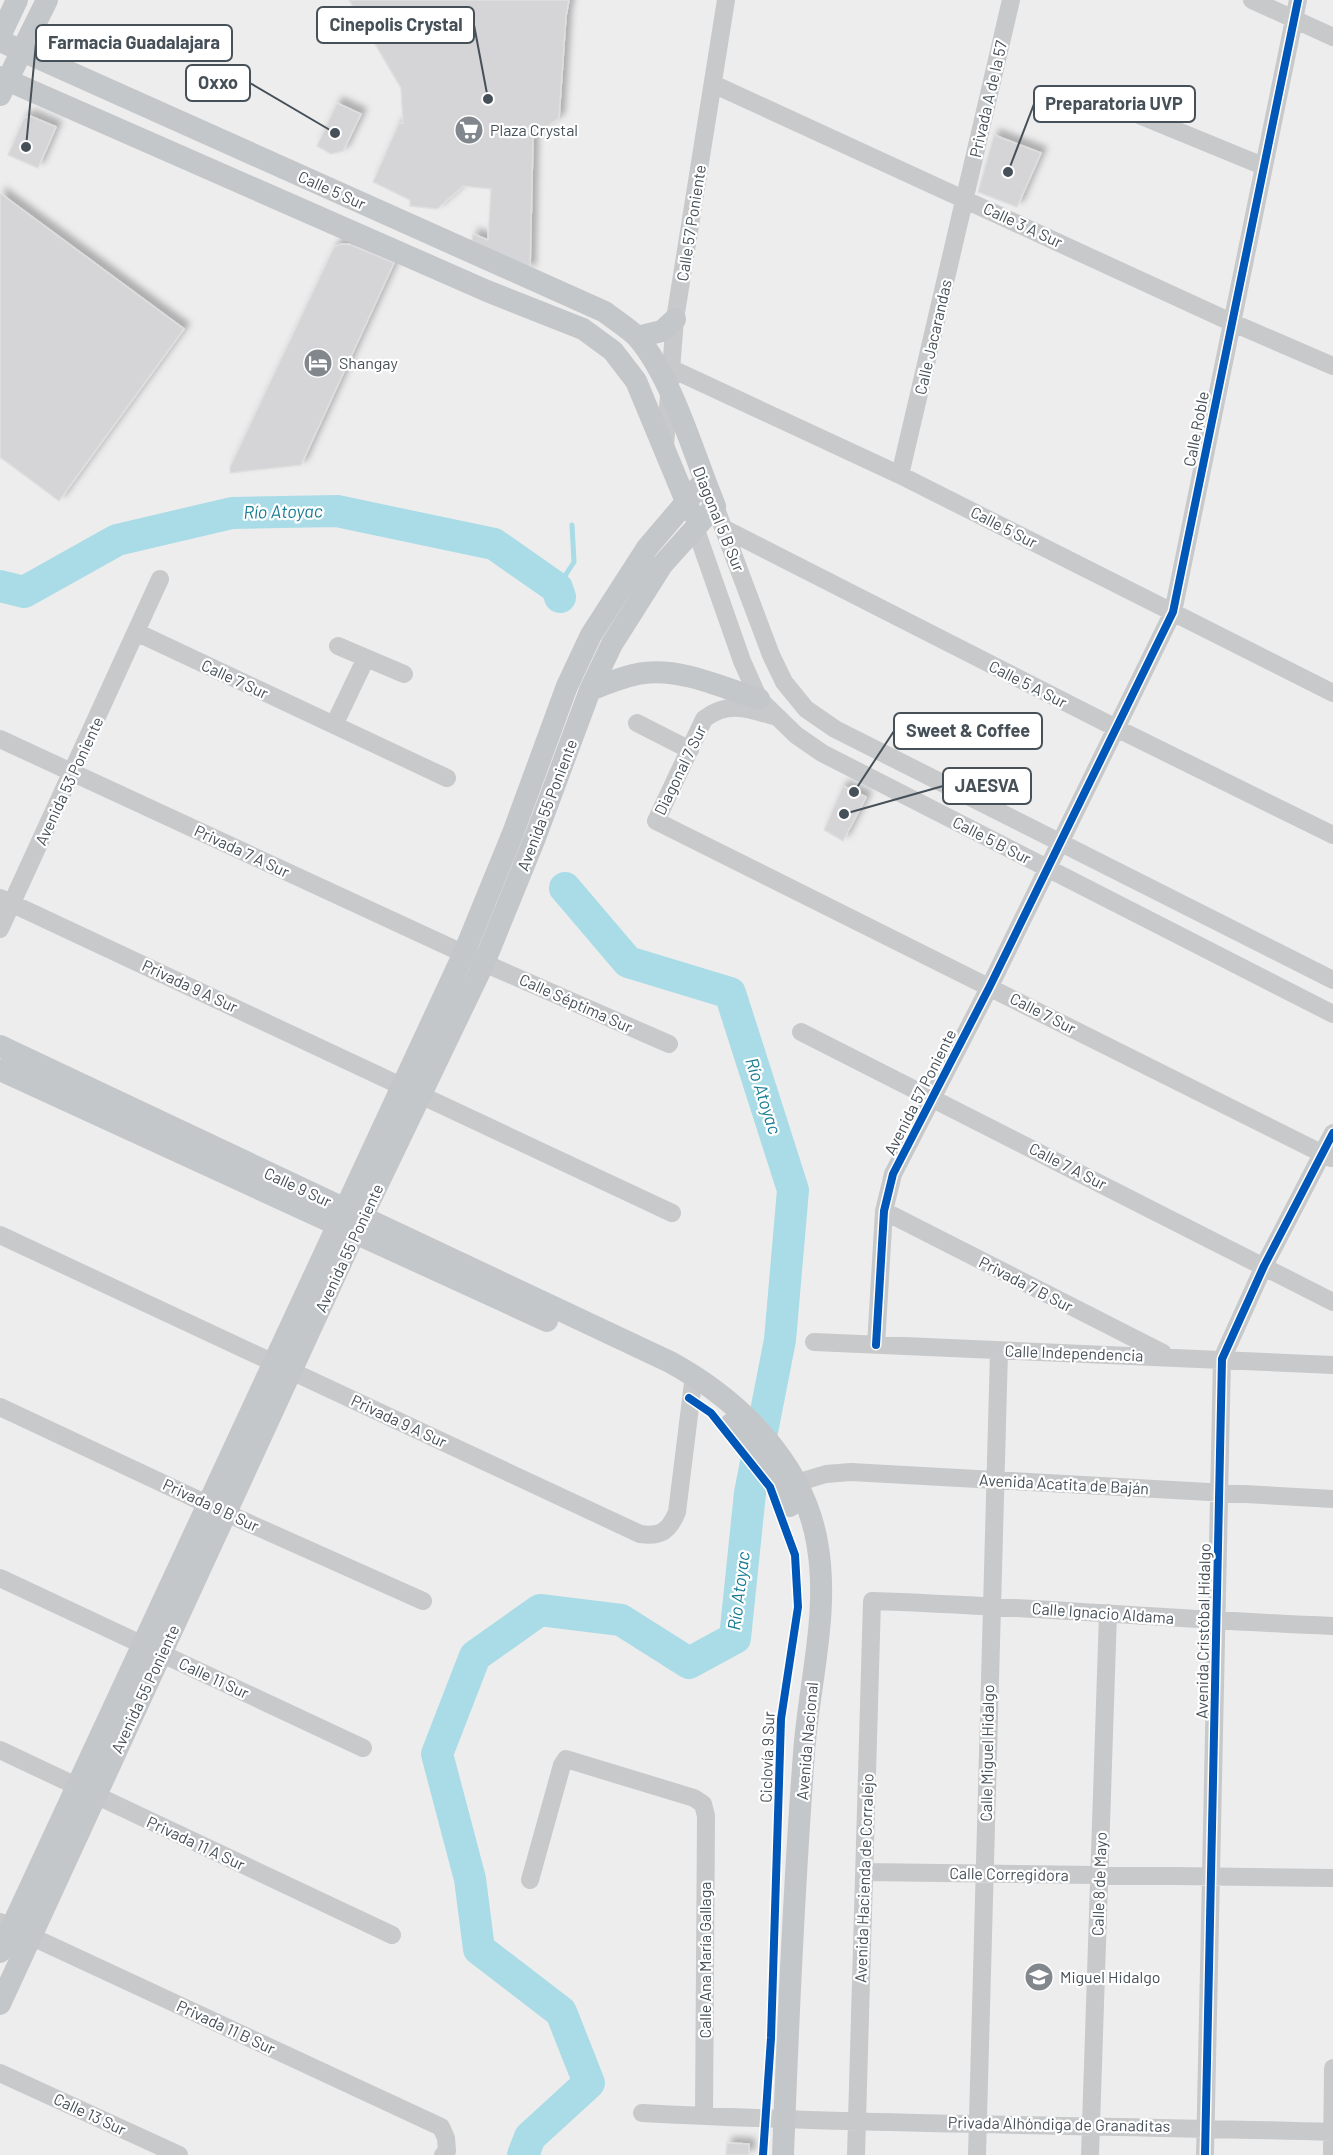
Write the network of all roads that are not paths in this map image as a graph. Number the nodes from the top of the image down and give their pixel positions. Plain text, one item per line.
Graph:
1 (17, 0) edge
2 (47, 0) edge
3 (726, 0) edge
4 (1011, 0) edge
5 (1252, 0) edge
6 (1298, 0) edge
7 (1294, 19) junction
8 (0, 36) edge
9 (1333, 37) edge
10 (0, 41) edge
11 (24, 52) junction
12 (3, 84) edge
13 (713, 84) junction
14 (1134, 113) dead end
15 (1263, 166) junction
16 (966, 198) junction
17 (497, 264) junction
18 (487, 291) junction
19 (675, 319) junction
20 (1231, 322) junction
21 (637, 337) junction
22 (651, 357) joint
23 (1333, 366) edge
24 (672, 369) junction
25 (636, 381) joint
26 (670, 396) junction
27 (665, 446) junction
28 (900, 475) junction
29 (704, 481) junction
30 (686, 500) junction
31 (716, 506) junction
32 (696, 527) junction
33 (725, 529) junction
34 (160, 579) dead end
35 (1173, 612) junction
36 (136, 632) junction
37 (338, 646) dead end
38 (366, 658) junction
39 (404, 674) dead end
40 (784, 682) joint
41 (590, 690) junction
42 (1333, 693) edge
43 (766, 707) junction
44 (637, 723) dead end
45 (334, 725) junction
46 (1116, 728) junction
47 (0, 739) edge
48 (690, 750) junction
49 (73, 772) junction
50 (447, 778) dead end
51 (656, 821) joint
52 (1333, 835) edge
53 (1060, 842) junction
54 (1046, 868) junction
55 (6, 900) edge
56 (0, 929) edge
57 (464, 953) junction
58 (484, 963) junction
59 (1333, 980) edge
60 (990, 986) junction
61 (1333, 1014) edge
62 (801, 1032) dead end
63 (669, 1044) dead end
64 (0, 1046) edge
65 (0, 1070) edge
66 (411, 1089) junction
67 (933, 1097) junction
68 (1333, 1134) edge
69 (1328, 1156) edge
70 (884, 1211) junction
71 (672, 1213) dead end
72 (349, 1221) junction
73 (0, 1235) edge
74 (1264, 1266) junction
75 (1333, 1302) edge
76 (814, 1342) dead end
77 (876, 1345) junction
78 (999, 1351) junction
79 (1168, 1356) junction
80 (1222, 1359) junction
81 (1333, 1365) edge
82 (283, 1366) junction
83 (692, 1382) junction
84 (0, 1407) edge
85 (994, 1480) junction
86 (790, 1484) junction
87 (1220, 1493) junction
88 (1333, 1499) edge
89 (217, 1509) junction
90 (0, 1578) edge
91 (423, 1601) dead end
92 (872, 1601) joint
93 (991, 1604) junction
94 (1108, 1613) junction
95 (1216, 1621) junction
96 (1333, 1626) edge
97 (152, 1649) junction
98 (363, 1748) dead end
99 (0, 1750) edge
100 (86, 1792) junction
101 (865, 1872) junction
102 (984, 1874) junction
103 (1100, 1875) junction
104 (1211, 1877) junction
105 (1333, 1878) edge
106 (530, 1880) dead end
107 (14, 1929) edge
108 (392, 1935) dead end
109 (0, 1952) edge
110 (0, 2004) edge
111 (1333, 2068) edge
112 (0, 2073) edge
113 (642, 2113) dead end
114 (704, 2116) junction
115 (778, 2121) junction
116 (857, 2121) junction
117 (978, 2122) junction
118 (1091, 2125) junction
119 (1205, 2128) junction
120 (1333, 2132) edge
121 (445, 2146) edge
122 (179, 2155) edge
123 (770, 2155) edge
124 (783, 2155) edge
125 (856, 2155) edge
126 (977, 2155) edge
127 (1090, 2155) edge
128 (1205, 2155) edge
129 (1332, 2155) edge

1 - 8 main road
2 - 11 main road
3 - 13 street, Calle 57 Poniente
4 - 16 street, Privada A de la 57
5 - 7 street
6 - 7 street, Calle Roble
7 - 9 street
7 - 15 street, Calle Roble
10 - 11 main road, Calle 5 Sur
11 - 12 main road
11 - 17 main road, Calle 5 Sur
12 - 18 main road, Calle 5 Sur
13 - 16 street, Calle 3 A Sur
13 - 19 street, Calle 57 Poniente
14 - 15 street
15 - 20 street, Calle Roble
16 - 20 street, Calle 3 A Sur
16 - 28 street, Calle Jacarandas
17 - 18 main road
17 - 21 main road, Calle 5 Sur
18 - 25 main road, Calle 5 Sur
19 - 21 main road
19 - 24 street, Calle 57 Poniente
20 - 23 street, Calle 3 A Sur
20 - 35 street, Calle Roble
21 - 22 main road, Calle 5 Sur
22 - 26 main road, Diagonal 5 B Sur
24 - 26 street, Calle 57 Poniente
24 - 28 street, Calle 5 Sur
25 - 27 main road, Diagonal 5 B Sur
26 - 27 street, Calle 57 Poniente
26 - 29 main road, Diagonal 5 B Sur
27 - 30 main road, Diagonal 5 B Sur
28 - 35 street, Calle 5 Sur
29 - 30 main road, Avenida 55 Poniente
29 - 31 main road, Diagonal 5 B Sur
30 - 32 main road, Diagonal 5 B Sur
30 - 57 main road, Avenida 55 Poniente
31 - 32 main road, Avenida 55 Poniente
31 - 33 street, Diagonal 5 B Sur
32 - 41 main road, Avenida 55 Poniente
32 - 43 street, Diagonal 5 B Sur
33 - 40 street, Diagonal 5 B Sur
33 - 46 street, Calle 5 A Sur
34 - 36 street, Avenida 53 Poniente
35 - 42 street, Calle 5 Sur
35 - 46 street, Calle Roble
36 - 45 street, Calle 7 Sur
36 - 49 street, Avenida 53 Poniente
37 - 38 street
38 - 39 street
38 - 45 street
40 - 53 street, Calle 5 B Sur
41 - 43 main road
41 - 58 main road, Avenida 55 Poniente
43 - 48 street, Diagonal 7 Sur
43 - 54 street, Calle 5 B Sur
44 - 48 street
45 - 50 street, Calle 7 Sur
46 - 52 street, Calle 5 A Sur
46 - 53 street, Calle Roble
47 - 49 street, Privada 7 A Sur
48 - 51 street, Diagonal 7 Sur
49 - 55 street, Avenida 53 Poniente
49 - 57 street, Privada 7 A Sur
51 - 60 street, Calle 7 Sur
53 - 54 street, Calle Roble
53 - 59 street, Calle 5 B Sur
54 - 60 street, Avenida 57 Poniente
54 - 61 street, Calle 5 B Sur
55 - 56 street, Avenida 53 Poniente
55 - 66 street, Privada 9 A Sur
57 - 58 street, Privada 7 A Sur
57 - 66 main road, Avenida 55 Poniente
58 - 63 street, Calle Séptima Sur
58 - 66 main road, Avenida 55 Poniente
60 - 67 street, Avenida 57 Poniente
60 - 69 street, Calle 7 Sur
62 - 67 street, Calle 7 A Sur
64 - 72 main road, Calle 9 Sur
65 - 72 main road, Calle 9 Sur
66 - 71 street, Privada 9 A Sur
66 - 72 main road, Avenida 55 Poniente
67 - 70 street, Avenida 57 Poniente
67 - 74 street, Calle 7 A Sur
68 - 69 street, Avenida Cristóbal Hidalgo
69 - 74 street, Avenida Cristóbal Hidalgo
70 - 77 street, Avenida 57 Poniente
70 - 79 street, Privada 7 B Sur
72 - 82 main road, Avenida 55 Poniente
72 - 83 main road, Calle 9 Sur
73 - 82 street, Privada 9 A Sur
74 - 75 street, Calle 7 A Sur
74 - 80 street, Avenida Cristóbal Hidalgo
76 - 77 street, Calle Independencia
77 - 78 street, Calle Independencia
78 - 79 street, Calle Independencia
78 - 85 street, Calle Miguel Hidalgo
79 - 80 street, Calle Independencia
80 - 81 street, Calle Independencia
80 - 87 street, Avenida Cristóbal Hidalgo
82 - 83 street, Privada 9 A Sur
82 - 89 main road, Avenida 55 Poniente
83 - 86 main road, Avenida Nacional
84 - 89 street, Privada 9 B Sur
85 - 86 street, Avenida Acatita de Baján
85 - 87 street, Avenida Acatita de Baján
85 - 93 street, Calle Miguel Hidalgo
86 - 115 main road, Avenida Nacional
87 - 88 street, Avenida Acatita de Baján
87 - 95 street, Avenida Cristóbal Hidalgo
89 - 91 street, Privada 9 B Sur
89 - 97 main road, Avenida 55 Poniente
90 - 97 street, Calle 11 Sur
92 - 93 street, Calle Ignacio Aldama
92 - 101 street, Avenida Hacienda de Corralejo
93 - 94 street, Calle Ignacio Aldama
93 - 102 street, Calle Miguel Hidalgo
94 - 95 street, Calle Ignacio Aldama
94 - 103 street, Calle 8 de Mayo
95 - 96 street, Calle Ignacio Aldama
95 - 104 street, Avenida Cristóbal Hidalgo
97 - 98 street, Calle 11 Sur
97 - 100 main road, Avenida 55 Poniente
99 - 100 street, Privada 11 A Sur
100 - 107 main road, Avenida 55 Poniente
100 - 108 street, Privada 11 A Sur
101 - 102 street, Calle Corregidora
101 - 116 street, Avenida Hacienda de Corralejo
102 - 103 street, Calle Corregidora
102 - 117 street, Calle Miguel Hidalgo
103 - 104 street, Calle Corregidora
103 - 118 street, Calle 8 de Mayo
104 - 105 street, Calle Corregidora
104 - 119 street, Avenida Cristóbal Hidalgo
106 - 114 street, Calle Ana María Gallaga
107 - 109 main road, Avenida 55 Poniente
107 - 110 main road, Avenida 55 Poniente
107 - 121 street, Privada 11 B Sur
111 - 120 street
112 - 122 street, Calle 13 Sur
113 - 114 street, Privada Alhóndiga de Granaditas
114 - 115 street, Privada Alhóndiga de Granaditas
115 - 116 street, Privada Alhóndiga de Granaditas
115 - 123 main road, Avenida Nacional
115 - 124 main road, Avenida Nacional
116 - 117 street, Privada Alhóndiga de Granaditas
116 - 125 street, Avenida Hacienda de Corralejo
117 - 118 street, Privada Alhóndiga de Granaditas
117 - 126 street, Calle Miguel Hidalgo
118 - 119 street, Privada Alhóndiga de Granaditas
118 - 127 street, Calle 8 de Mayo
119 - 120 street, Privada Alhóndiga de Granaditas
119 - 128 street, Avenida Cristóbal Hidalgo
120 - 129 street

